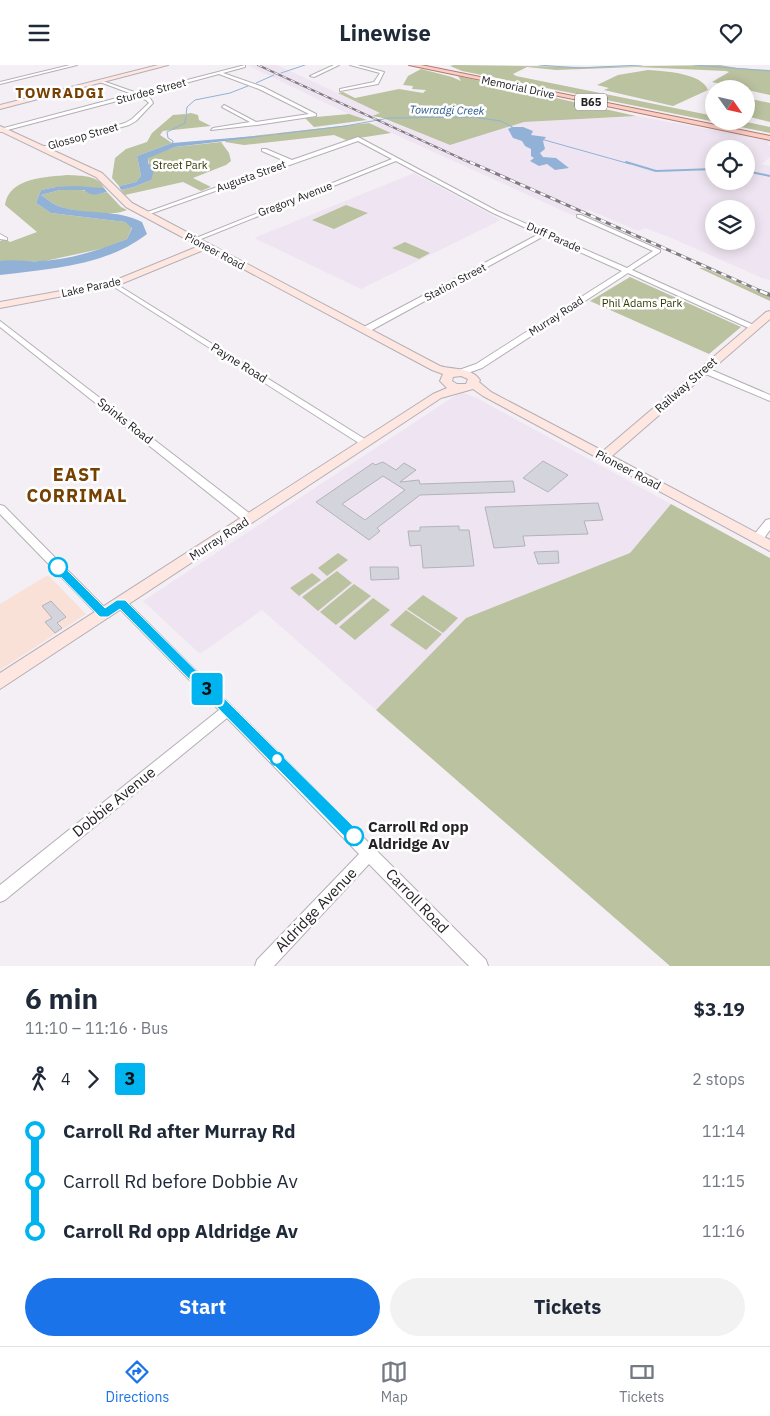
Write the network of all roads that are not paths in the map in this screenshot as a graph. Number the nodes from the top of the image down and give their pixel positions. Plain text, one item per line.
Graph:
1 (75, 65) edge
2 (142, 65) edge
3 (165, 65) edge
4 (337, 65) edge
5 (352, 65) edge
6 (412, 65) edge
7 (425, 65) edge
8 (244, 66) edge
9 (152, 69) junction
10 (219, 73) junction
11 (312, 77) dead end
12 (102, 81) junction
13 (0, 83) edge
14 (342, 90) dead end
15 (137, 95) junction
16 (224, 106) dead end
17 (0, 107) edge
18 (257, 124) junction
19 (213, 129) dead end
20 (2, 130) edge
21 (770, 136) edge
22 (358, 139) joint
23 (42, 148) junction
24 (264, 150) dead end
25 (397, 159) junction
26 (292, 162) junction
27 (146, 214) junction
28 (579, 216) dead end
29 (545, 233) junction
30 (194, 240) junction
31 (206, 246) junction
32 (628, 270) junction
33 (113, 284) junction
34 (0, 305) edge
35 (770, 314) edge
36 (0, 323) edge
37 (754, 327) junction
38 (365, 330) junction
39 (704, 369) junction
40 (460, 380) junction
41 (770, 398) edge
42 (365, 443) junction
43 (603, 457) junction
44 (0, 508) edge
45 (249, 519) junction
46 (770, 523) edge
47 (756, 539) junction
48 (770, 545) edge
49 (121, 603) junction
50 (104, 614) junction
51 (0, 682) edge
52 (228, 710) junction
53 (370, 853) junction
54 (0, 895) edge
55 (262, 966) edge
56 (480, 966) edge

1 - 13 street
2 - 9 main road
3 - 9 main road
4 - 11 street
5 - 14 street
6 - 21 main road, Memorial Drive / B65
7 - 21 main road, Memorial Drive / B65
8 - 10 street, Sturdee Street
9 - 12 main road
10 - 15 street, Sturdee Street
10 - 18 street
12 - 15 street
12 - 17 main road
15 - 20 street, Sturdee Street
15 - 23 street, Glossop Street
16 - 18 street
18 - 19 street
20 - 23 main road, Pioneer Road
22 - 25 street, Duff Parade
22 - 26 street, Augusta Street
23 - 27 main road, Pioneer Road
24 - 26 street
25 - 29 street, Duff Parade
25 - 30 street, Gregory Avenue
26 - 27 street, Augusta Street
27 - 30 main road, Pioneer Road
28 - 32 street, Murray Road
29 - 32 street, Duff Parade
29 - 38 street, Station Street
30 - 31 main road, Pioneer Road
31 - 33 main road, Lake Parade
31 - 38 main road, Pioneer Road
32 - 37 street, Duff Parade
32 - 40 street, Murray Road
33 - 34 main road, Lake Parade
33 - 42 street, Payne Road
35 - 37 main road, Railway Street
36 - 45 street, Spinks Road
37 - 39 main road, Railway Street
38 - 40 main road, Pioneer Road
39 - 41 street
39 - 43 main road, Railway Street
40 - 42 main road, Murray Road
40 - 43 main road, Pioneer Road
42 - 45 main road, Murray Road
43 - 47 main road, Pioneer Road
44 - 50 street
45 - 49 main road, Murray Road
46 - 47 street
47 - 48 main road, Pioneer Road
49 - 50 main road, Murray Road
49 - 52 street, Carroll Road
50 - 51 main road, Murray Road
52 - 53 street, Carroll Road
52 - 54 street, Dobbie Avenue
53 - 55 street, Aldridge Avenue
53 - 56 street, Carroll Road

